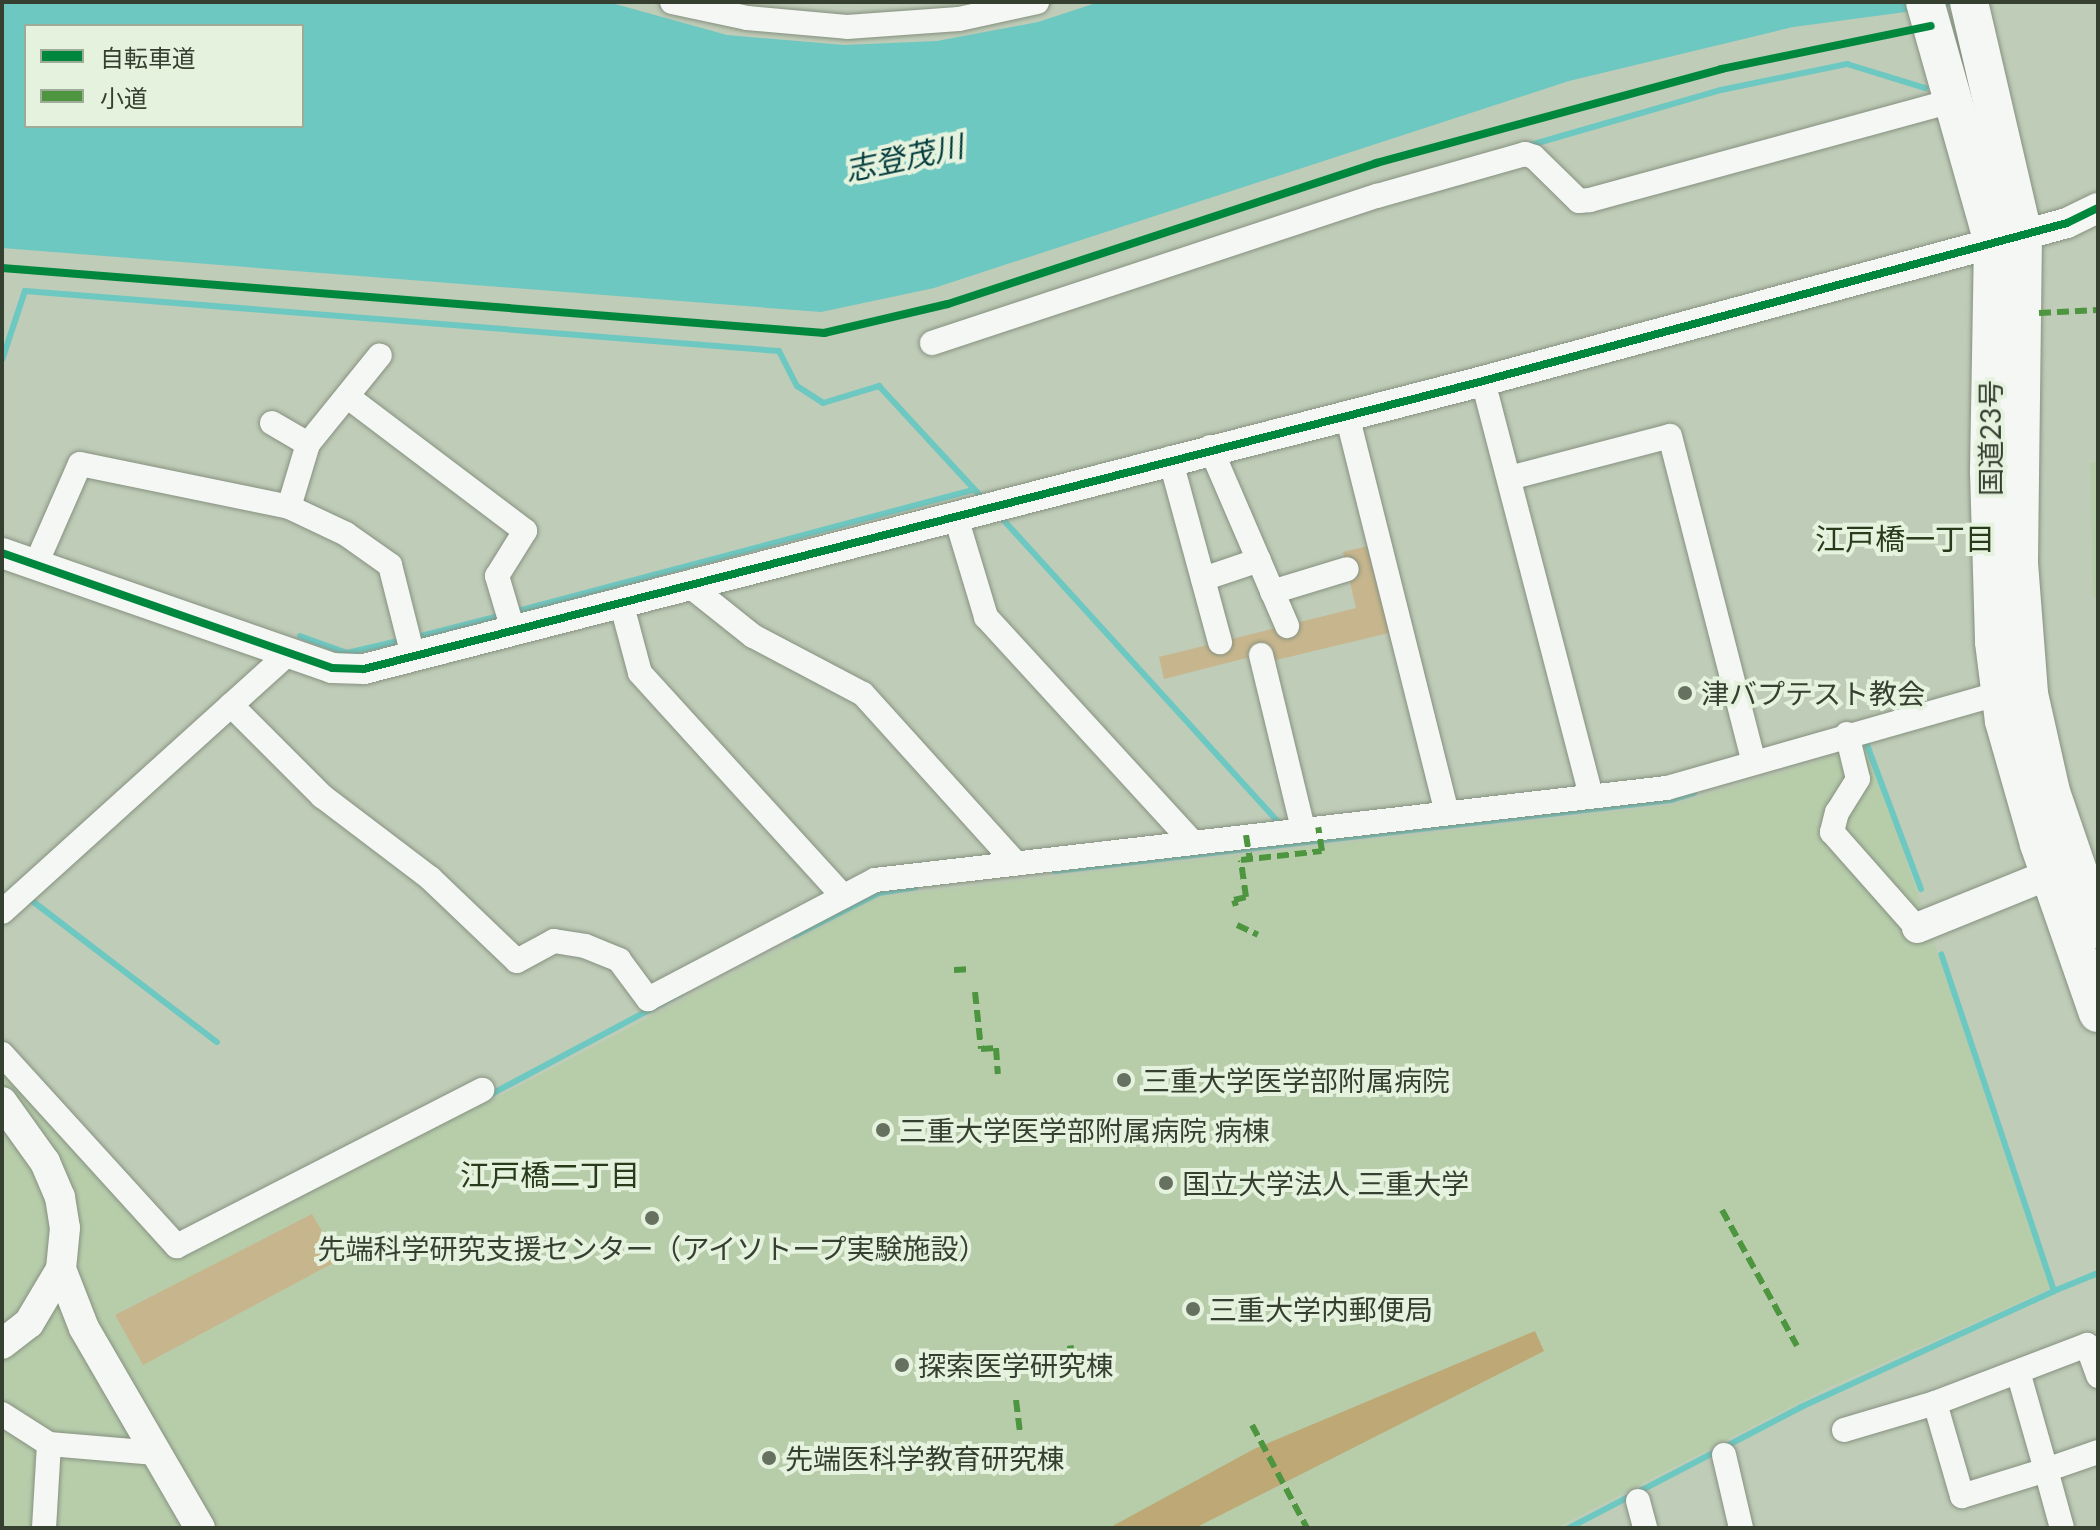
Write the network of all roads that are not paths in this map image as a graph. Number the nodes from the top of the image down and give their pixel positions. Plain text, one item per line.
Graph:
1 (672, 2) edge
2 (1037, 2) edge
3 (1925, 2) edge
4 (1969, 2) edge
5 (1952, 101) junction
6 (2098, 208) edge
7 (2008, 238) junction
8 (932, 343) dead end
9 (380, 355) dead end
10 (1483, 381) junction
11 (348, 397) junction
12 (1347, 415) junction
13 (272, 423) dead end
14 (308, 444) junction
15 (1210, 447) junction
16 (1170, 458) junction
17 (1509, 478) junction
18 (289, 507) junction
19 (978, 508) junction
20 (2, 553) edge
21 (1259, 560) junction
22 (36, 564) junction
23 (1347, 569) dead end
24 (1203, 579) junction
25 (689, 585) junction
26 (1272, 592) junction
27 (621, 602) junction
28 (1287, 626) dead end
29 (513, 630) junction
30 (1220, 642) dead end
31 (289, 653) junction
32 (1261, 655) dead end
33 (413, 656) junction
34 (2000, 693) junction
35 (231, 705) junction
36 (1850, 742) junction
37 (1754, 762) junction
38 (1591, 795) junction
39 (1447, 813) junction
40 (1303, 829) junction
41 (1191, 841) junction
42 (1015, 862) junction
43 (2061, 869) junction
44 (843, 896) junction
45 (2098, 903) edge
46 (2, 912) edge
47 (1917, 928) joint
48 (2098, 929) edge
49 (2098, 1013) edge
50 (2, 1054) edge
51 (482, 1090) dead end
52 (2, 1102) edge
53 (61, 1269) junction
54 (29, 1323) junction
55 (84, 1328) junction
56 (2, 1344) edge
57 (2018, 1372) junction
58 (2098, 1376) edge
59 (1935, 1403) junction
60 (2, 1414) edge
61 (1844, 1430) dead end
62 (49, 1444) junction
63 (2098, 1452) edge
64 (156, 1453) junction
65 (1724, 1455) dead end
66 (2046, 1470) junction
67 (1638, 1501) dead end
68 (44, 1528) edge
69 (200, 1528) edge
70 (1645, 1528) edge
71 (1741, 1528) edge
72 (2062, 1528) edge

1 - 2 street
3 - 5 highway, 国道23号
4 - 7 highway, 国道23号
5 - 7 highway, 国道23号
5 - 8 street
6 - 7 street
7 - 10 street
7 - 34 highway, 国道23号
7 - 43 highway, 国道23号
9 - 11 street
10 - 12 street
10 - 17 street
11 - 14 street
11 - 29 street
12 - 15 street
12 - 39 street
13 - 14 street
14 - 18 street
15 - 16 street
15 - 21 street
16 - 19 street
16 - 24 street
17 - 37 street
17 - 38 street
18 - 22 street
18 - 33 street
19 - 25 street
19 - 41 street
20 - 22 street
21 - 24 street
21 - 26 street
22 - 31 street
23 - 26 street
24 - 30 street
25 - 27 street
25 - 42 street
26 - 28 street
27 - 29 street
27 - 44 street
29 - 33 street
31 - 33 street
31 - 35 street
32 - 40 street
34 - 36 street
34 - 43 highway, 国道23号
35 - 44 street
35 - 46 street
36 - 37 street
36 - 47 street
37 - 38 street
38 - 39 street
39 - 40 street
40 - 41 street
41 - 42 street
42 - 44 street
43 - 45 street
43 - 47 street
43 - 48 highway, 国道23号
43 - 49 highway, 国道23号
50 - 51 street
52 - 53 street
53 - 54 street
53 - 55 street
54 - 55 street
54 - 56 street
55 - 64 street
57 - 58 street
57 - 59 street
57 - 66 street
59 - 61 street
59 - 66 street
60 - 62 street
62 - 64 street
62 - 68 street
63 - 66 street
64 - 69 street
65 - 71 street
66 - 72 street
67 - 70 street

